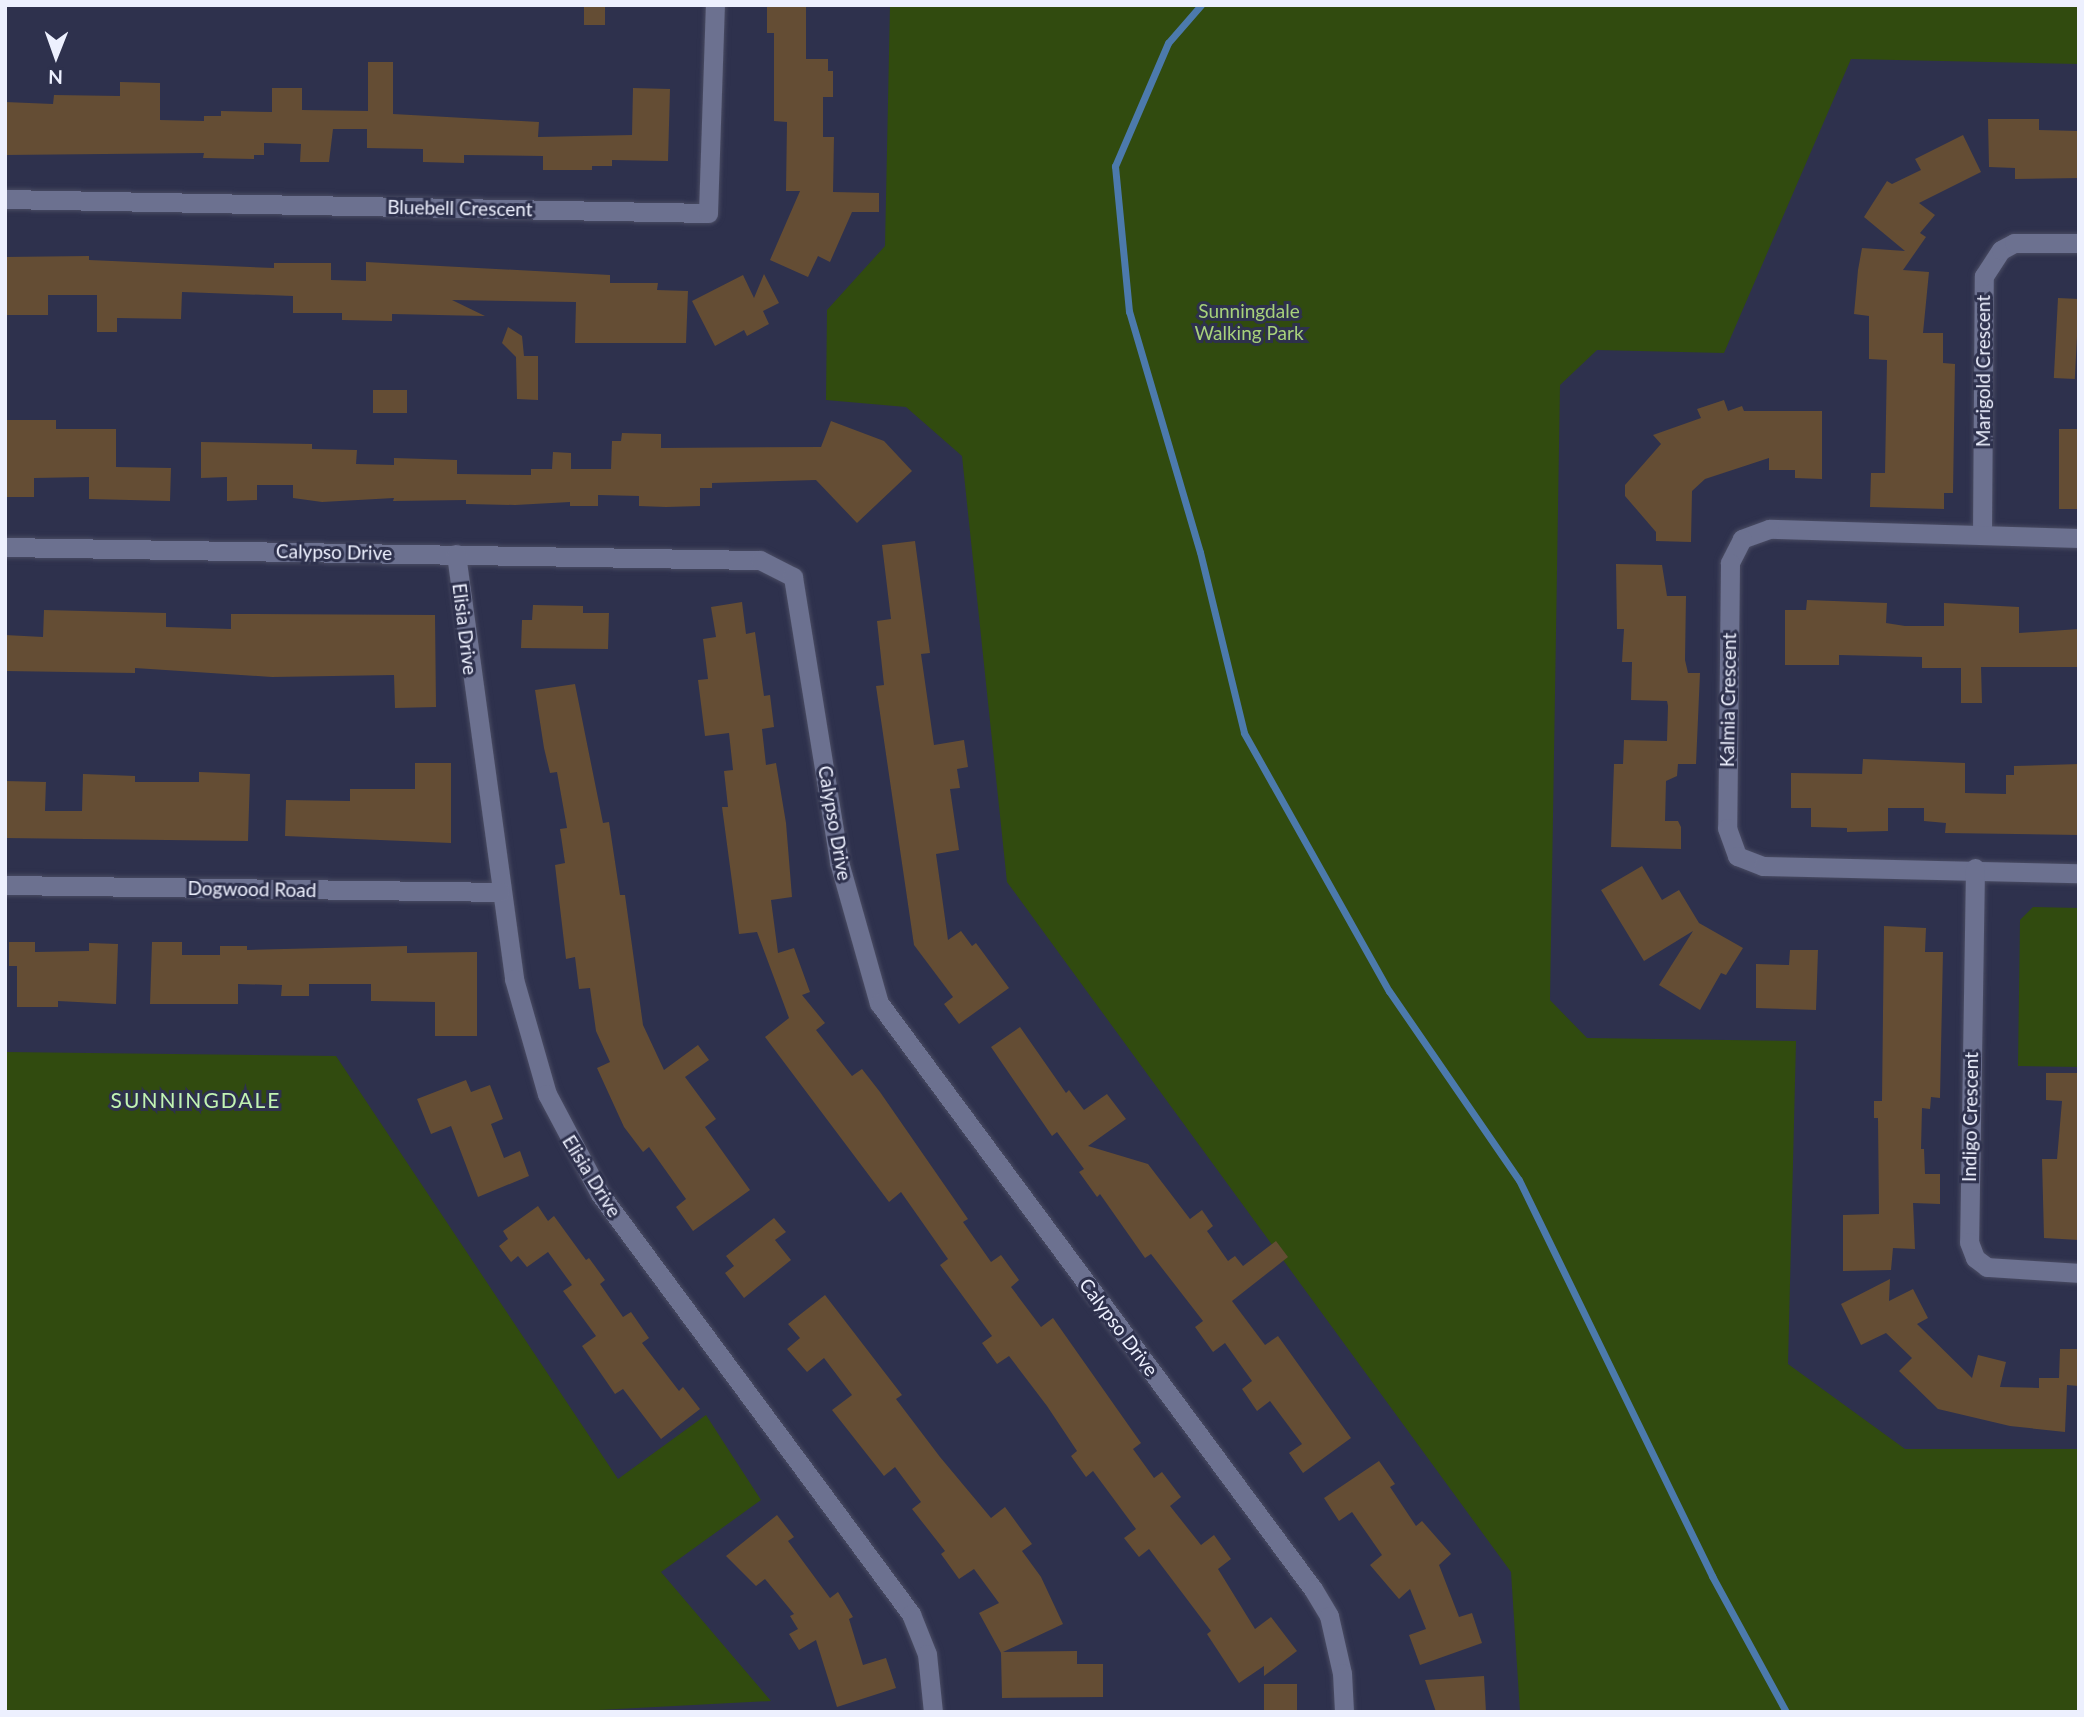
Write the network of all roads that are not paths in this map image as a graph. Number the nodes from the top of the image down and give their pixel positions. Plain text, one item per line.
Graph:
1 (715, 5) edge
2 (5, 200) edge
3 (2079, 243) edge
4 (1982, 535) junction
5 (2079, 538) edge
6 (5, 547) edge
7 (456, 554) junction
8 (1975, 868) junction
9 (2079, 873) edge
10 (5, 885) edge
11 (500, 892) junction
12 (2079, 1273) edge
13 (933, 1712) edge
14 (1344, 1712) edge

1 - 2 street, Bluebell Crescent
3 - 4 street, Marigold Crescent
4 - 5 street, Kalmia Crescent
4 - 8 street, Kalmia Crescent
6 - 7 street, Calypso Drive
7 - 11 street, Elisia Drive
7 - 14 street, Calypso Drive
8 - 9 street, Kalmia Crescent
8 - 12 street, Indigo Crescent
10 - 11 street, Dogwood Road
11 - 13 street, Elisia Drive

